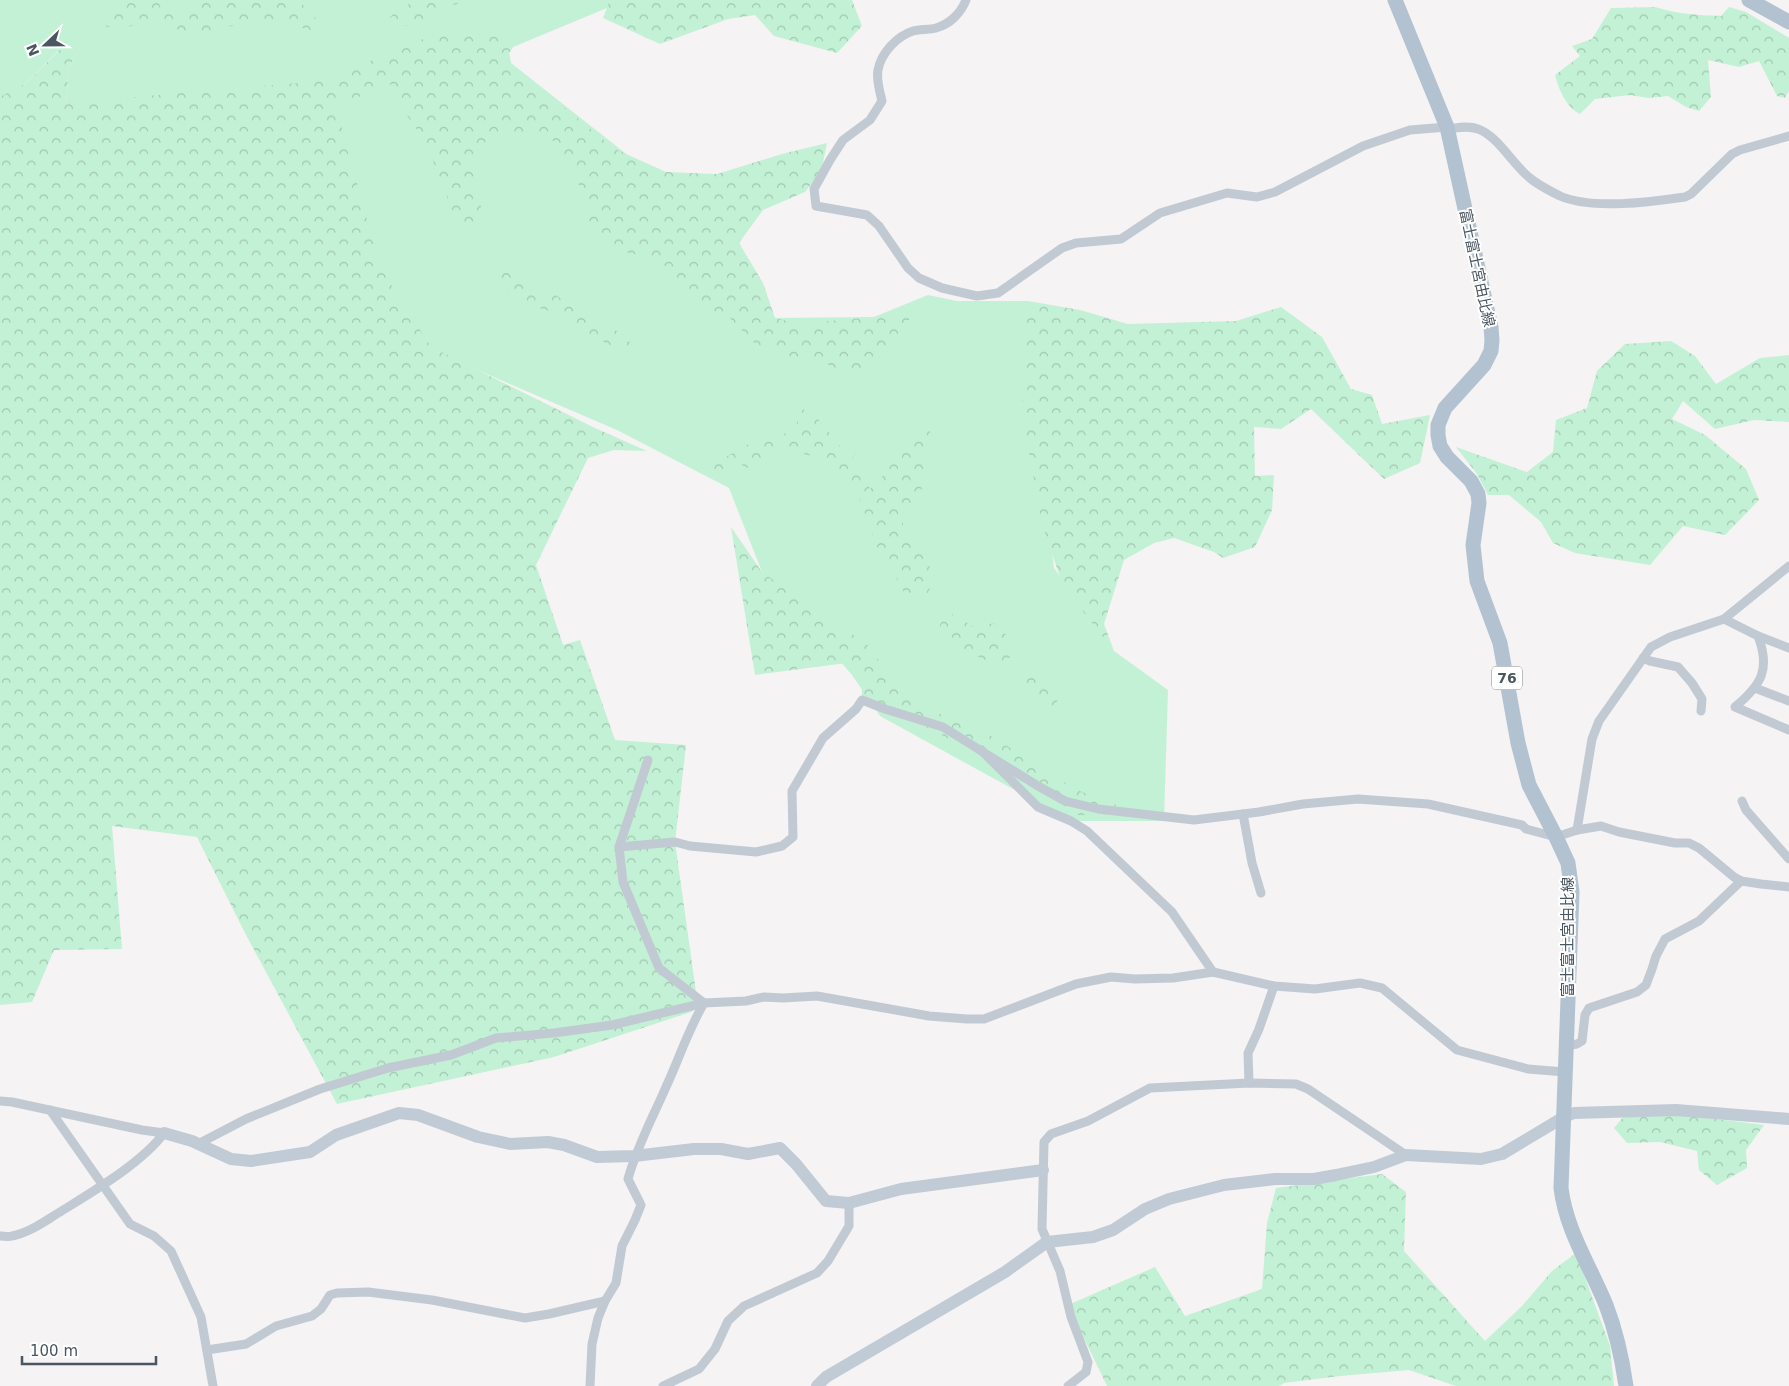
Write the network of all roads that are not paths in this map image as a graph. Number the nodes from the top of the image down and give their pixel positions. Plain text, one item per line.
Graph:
1 (966, 0) edge
2 (1395, 0) edge
3 (1749, 0) edge
4 (1789, 22) edge
5 (1447, 128) junction
6 (1789, 136) edge
7 (1789, 566) edge
8 (1724, 619) junction
9 (1758, 636) junction
10 (1789, 648) edge
11 (1643, 658) junction
12 (1755, 688) junction
13 (1789, 701) edge
14 (1701, 711) dead end
15 (1789, 730) edge
16 (983, 752) junction
17 (648, 760) dead end
18 (1742, 801) dead end
19 (1243, 814) junction
20 (1577, 830) junction
21 (1556, 837) junction
22 (619, 847) junction
23 (1789, 859) edge
24 (1741, 880) junction
25 (1789, 887) edge
26 (1261, 893) dead end
27 (1213, 972) junction
28 (1274, 986) junction
29 (704, 1003) junction
30 (1566, 1046) junction
31 (1565, 1072) junction
32 (1249, 1083) junction
33 (0, 1101) edge
34 (50, 1110) junction
35 (1564, 1117) junction
36 (1789, 1120) edge
37 (164, 1133) junction
38 (198, 1144) junction
39 (1406, 1155) junction
40 (634, 1156) junction
41 (1042, 1170) junction
42 (102, 1185) junction
43 (849, 1203) junction
44 (0, 1236) edge
45 (1047, 1242) junction
46 (605, 1301) junction
47 (207, 1350) junction
48 (212, 1386) edge
49 (590, 1386) edge
50 (663, 1386) edge
51 (817, 1386) edge
52 (1068, 1386) edge
53 (1626, 1386) edge

1 - 5 street
2 - 5 main road, 富士富士宮由比線 / 76
3 - 4 main road
5 - 6 street
5 - 21 main road, 富士富士宮由比線 / 76
7 - 8 street
8 - 9 street
8 - 11 street
9 - 10 street
9 - 12 street
11 - 14 street
11 - 20 street
12 - 13 street
12 - 15 street
16 - 19 street
16 - 22 street
16 - 27 street
17 - 22 street
18 - 23 street
19 - 21 street
19 - 26 street
20 - 21 street
20 - 24 street
21 - 30 main road, 富士富士宮由比線 / 76
22 - 29 street
24 - 25 street
24 - 30 street
27 - 28 street
27 - 29 street
28 - 31 street
28 - 32 street
29 - 38 street
29 - 40 street
30 - 31 main road, 富士富士宮由比線 / 76
31 - 35 main road, 富士富士宮由比線 / 76
32 - 39 street
32 - 41 street
33 - 34 street
34 - 37 street
34 - 42 street
35 - 36 street
35 - 39 street
35 - 53 main road, 富士富士宮由比線 / 76
37 - 38 street
37 - 42 street
38 - 40 street
39 - 45 street
40 - 43 street
40 - 46 street
41 - 43 street
41 - 45 street
42 - 44 street
42 - 47 street
43 - 50 street
45 - 51 street
45 - 52 street
46 - 47 street
46 - 49 street
47 - 48 street

